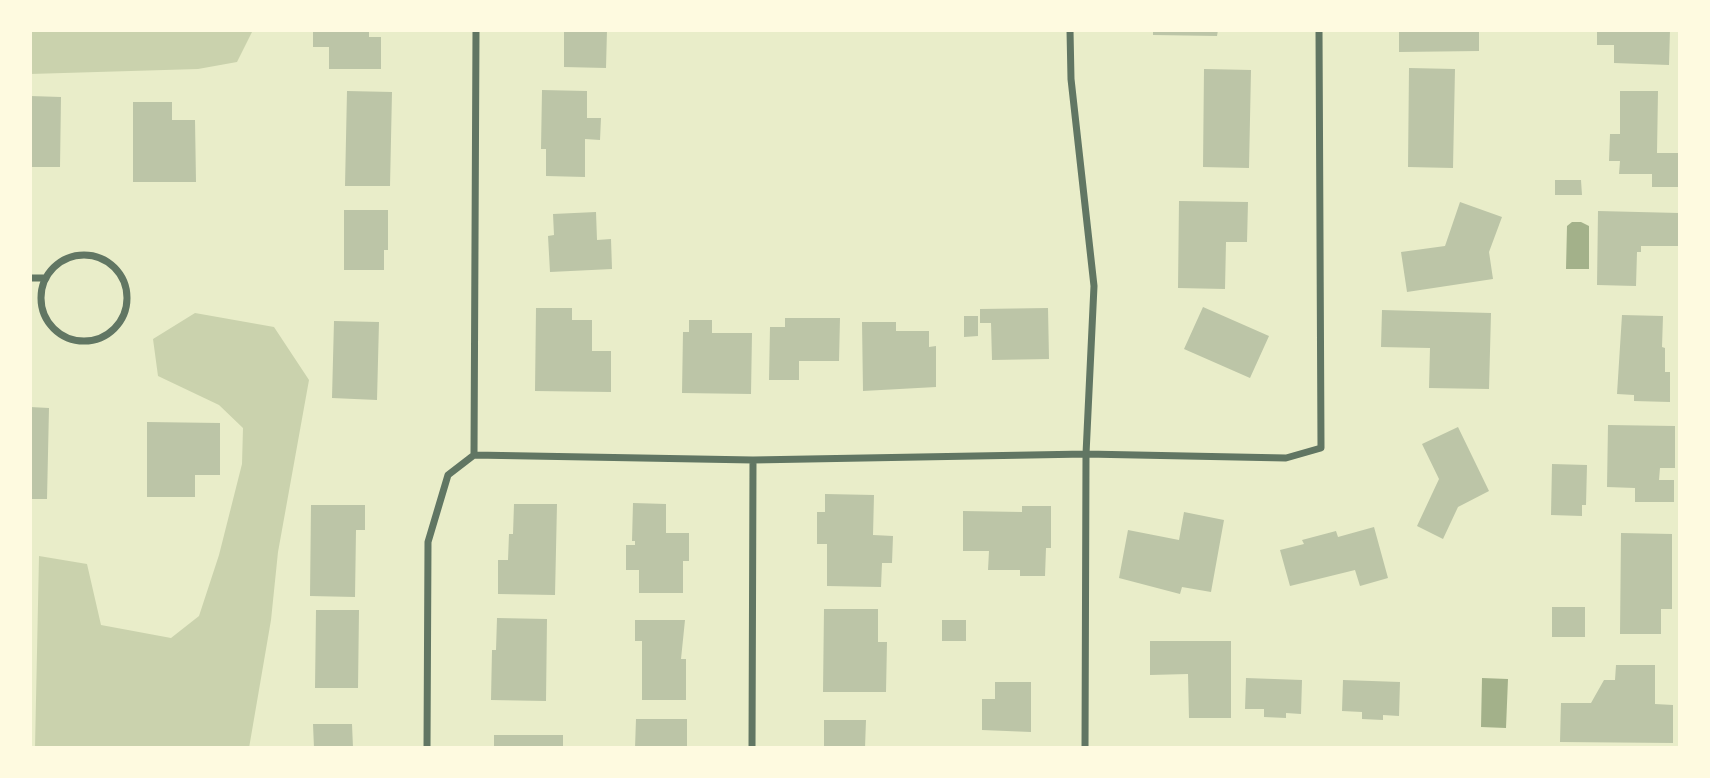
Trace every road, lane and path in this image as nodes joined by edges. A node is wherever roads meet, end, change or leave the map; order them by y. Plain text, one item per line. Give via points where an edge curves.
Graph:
1 (476, 30) edge
2 (1070, 30) edge
3 (1319, 30) edge
4 (30, 278) edge
5 (46, 278) junction
6 (1086, 454) junction
7 (474, 455) junction
8 (753, 460) junction
9 (427, 748) edge
10 (752, 748) edge
11 (1085, 748) edge

1 - 7 street
2 - 6 street via 1071,79 1094,286
3 - 6 street via 1321,447 1286,458
4 - 5 street
5 - 5 street via 42,306 47,319 65,336 97,339 120,323 128,296 117,270 107,261 80,255 66,259
6 - 8 street
6 - 11 street
7 - 8 street
7 - 9 street via 449,475 428,542
8 - 10 street

